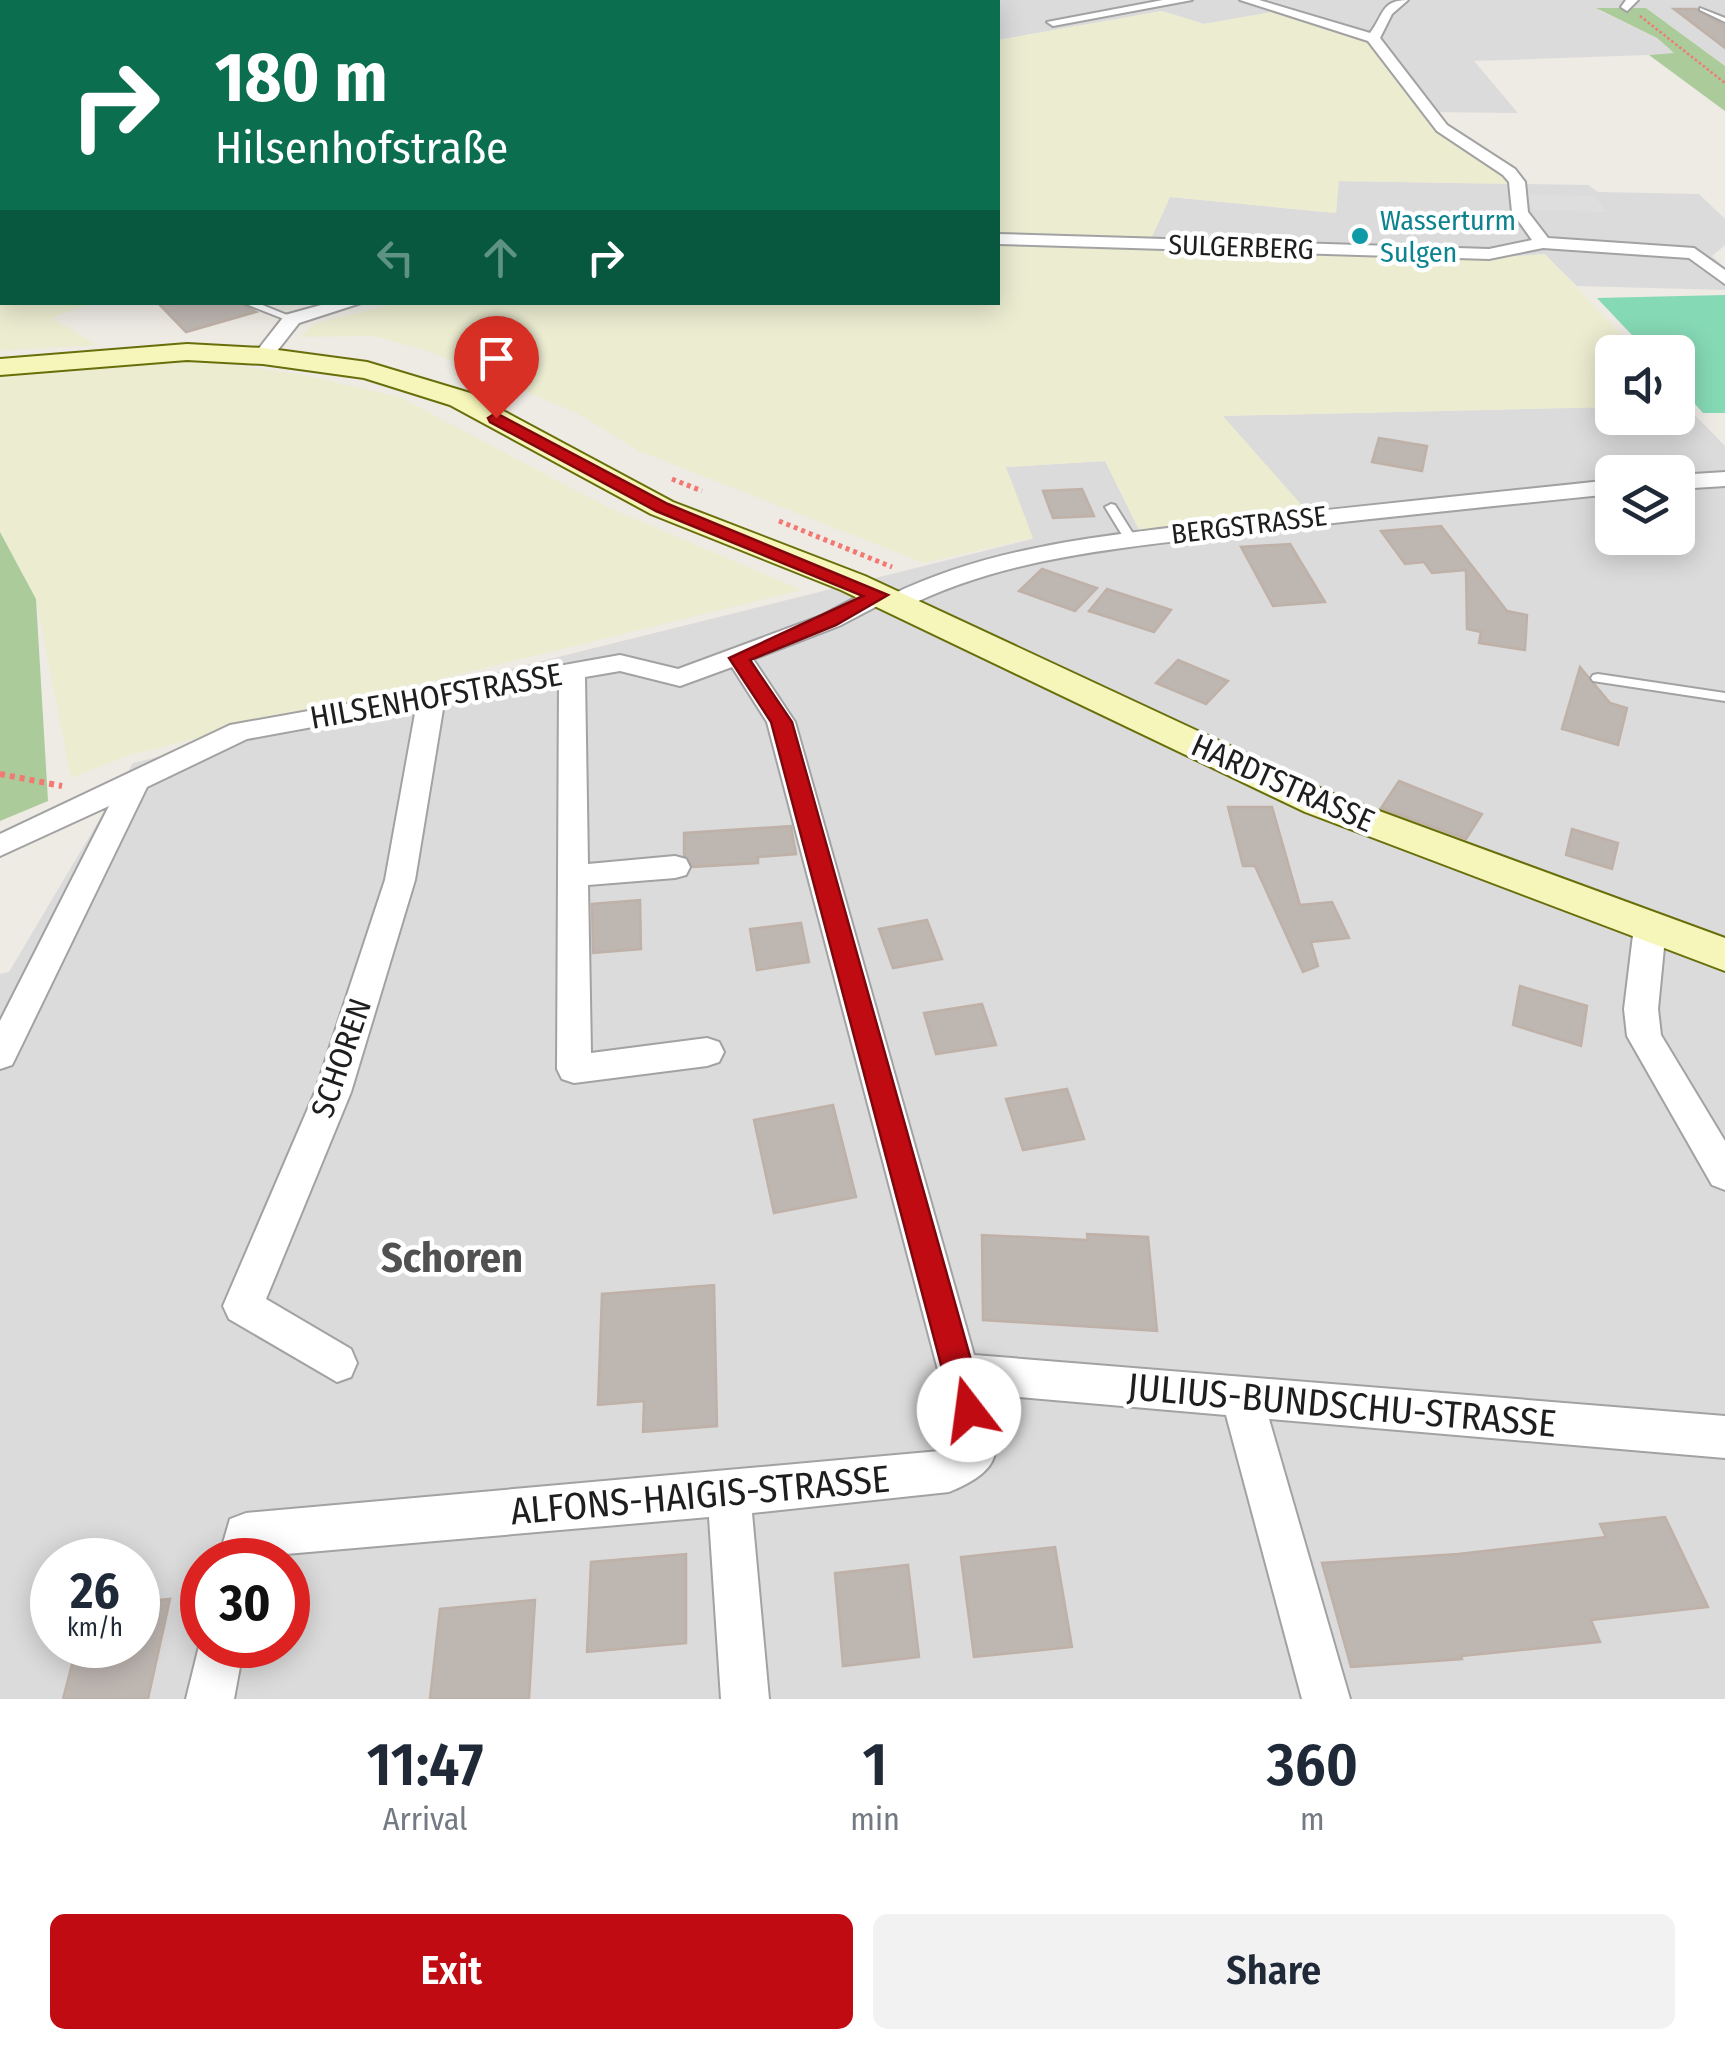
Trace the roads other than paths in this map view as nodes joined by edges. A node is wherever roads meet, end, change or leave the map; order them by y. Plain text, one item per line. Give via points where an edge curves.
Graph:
1 (1186, 0) edge
2 (1246, 0) edge
3 (1402, 0) edge
4 (1702, 9) dead end
5 (1725, 20) edge
6 (1053, 22) dead end
7 (1373, 38) junction
8 (1000, 239) edge
9 (1543, 244) junction
10 (1725, 279) edge
11 (252, 305) edge
12 (344, 305) edge
13 (292, 319) junction
14 (263, 356) junction
15 (0, 366) edge
16 (1725, 479) edge
17 (1695, 481) edge
18 (1595, 489) edge
19 (1111, 507) dead end
20 (1130, 540) junction
21 (876, 594) junction
22 (739, 658) junction
23 (572, 672) junction
24 (1598, 678) dead end
25 (432, 694) junction
26 (1725, 698) edge
27 (121, 789) junction
28 (0, 846) edge
29 (675, 867) dead end
30 (572, 876) junction
31 (1650, 927) junction
32 (1725, 955) edge
33 (707, 1052) dead end
34 (0, 1055) edge
35 (1725, 1174) edge
36 (338, 1363) dead end
37 (960, 1373) junction
38 (1242, 1397) junction
39 (1725, 1437) edge
40 (729, 1494) junction
41 (310, 1541) edge
42 (216, 1668) edge
43 (210, 1699) edge
44 (745, 1699) edge
45 (1326, 1699) edge

1 - 6 street
2 - 7 street
3 - 7 street via 1386,12
4 - 5 lane
7 - 9 street via 1442,128 1509,172 1517,182 1520,212
8 - 9 street, SULGERBERG via 1489,254
9 - 10 street, SULGERBERG via 1694,252
11 - 13 lane
12 - 13 street
13 - 14 street
14 - 15 main road, HARDTSTRASSE via 188,352
14 - 21 main road, HARDTSTRASSE via 367,370 460,399 662,508
16 - 17 street
18 - 20 street, BERGSTRASSE
19 - 20 lane
20 - 21 street, BERGSTRASSE
21 - 22 street, HILSENHOFSTRASSE
21 - 31 main road, HARDTSTRASSE via 1319,803
22 - 23 street, HILSENHOFSTRASSE via 680,678 620,663
22 - 37 street, ALFONS-HAIGIS-STRASSE via 782,722
23 - 25 street, HILSENHOFSTRASSE
23 - 30 street
24 - 26 lane
25 - 27 street, HILSENHOFSTRASSE via 240,732
25 - 36 street, SCHOREN via 400,880 333,1092 244,1306
27 - 28 street, HILSENHOFSTRASSE
27 - 34 street
29 - 30 street
30 - 33 street via 574,1070
31 - 32 main road, HARDTSTRASSE
31 - 35 street via 1644,1036
37 - 38 street, JULIUS-BUNDSCHU-STRASSE
37 - 40 street, ALFONS-HAIGIS-STRASSE via 979,1446 948,1471
38 - 39 street, JULIUS-BUNDSCHU-STRASSE
38 - 45 street
40 - 41 street, ALFONS-HAIGIS-STRASSE
40 - 44 street
42 - 43 street

